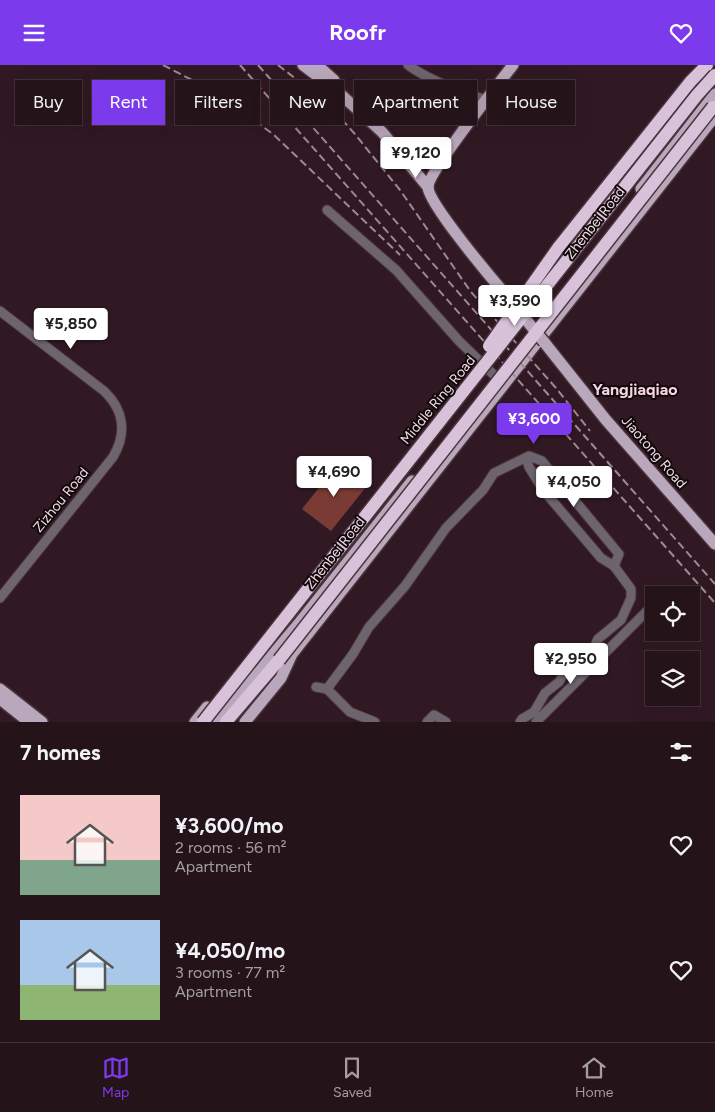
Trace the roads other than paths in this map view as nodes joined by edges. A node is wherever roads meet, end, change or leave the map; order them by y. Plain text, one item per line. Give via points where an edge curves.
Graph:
1 (303, 65) edge
2 (316, 65) edge
3 (408, 65) edge
4 (514, 65) edge
5 (707, 65) edge
6 (715, 75) edge
7 (715, 94) edge
8 (486, 100) junction
9 (714, 108) edge
10 (428, 187) junction
11 (327, 210) dead end
12 (0, 311) edge
13 (495, 375) junction
14 (526, 457) junction
15 (402, 468) junction
16 (715, 544) edge
17 (614, 566) junction
18 (0, 598) edge
19 (645, 614) edge
20 (292, 654) junction
21 (279, 660) junction
22 (259, 671) junction
23 (316, 687) dead end
24 (0, 689) edge
25 (327, 689) junction
26 (0, 699) edge
27 (29, 722) edge
28 (42, 722) edge
29 (195, 722) edge
30 (203, 722) edge
31 (216, 722) edge
32 (226, 722) edge
33 (235, 722) edge
34 (244, 722) edge
35 (375, 722) edge
36 (427, 722) edge
37 (446, 722) edge
38 (520, 722) edge
39 (536, 722) edge

1 - 10 main road via 382,132
2 - 10 main road via 388,128 418,164
3 - 8 street via 464,93
4 - 8 main road
5 - 15 highway, bridge via 558,248
6 - 15 highway, Middle Ring Road, bridge
7 - 13 main road, Zhenbei Road
8 - 10 main road via 430,178
9 - 20 main road, Zhenbei Road
9 - 21 highway, bridge
10 - 16 main road, Jiaotong Road, bridge via 437,207 458,235 606,420
11 - 13 street via 396,271 459,341
12 - 18 street, Zizhou Road via 113,399 122,426 113,457
13 - 22 main road, Zhenbei Road
14 - 17 street via 544,491 601,558
14 - 17 street via 542,461 619,554
14 - 25 street via 494,473 483,490 446,528 405,586 369,627
15 - 30 highway, Middle Ring Road, bridge
17 - 38 street via 631,589 632,598 621,620 598,639 592,652 568,667 559,682 545,693 534,712
19 - 39 street
20 - 33 main road, Zhenbei Road
20 - 34 main road, Zhenbei Road via 281,678
21 - 32 highway
21 - 33 highway
22 - 29 main road via 218,695
22 - 31 main road, Zhenbei Road
23 - 25 street
24 - 28 main road
25 - 35 street via 350,712
26 - 27 main road
36 - 37 street via 434,715

